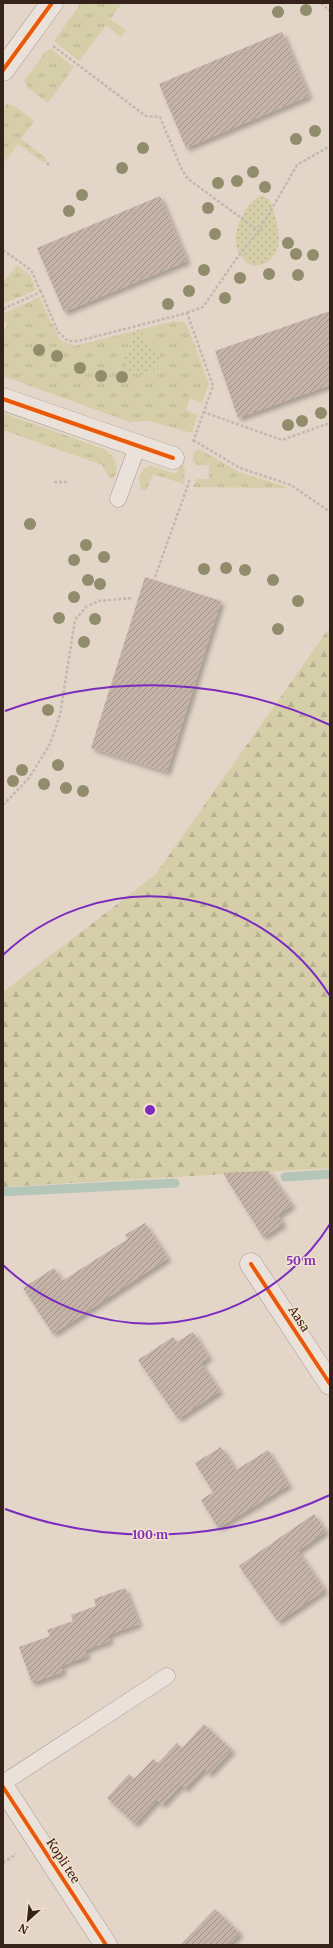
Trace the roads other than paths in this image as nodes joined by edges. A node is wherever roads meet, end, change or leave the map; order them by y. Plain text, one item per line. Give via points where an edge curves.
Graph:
1 (52, 3) edge
2 (3, 70) edge
3 (3, 399) edge
4 (138, 445) junction
5 (173, 458) dead end
6 (118, 499) dead end
7 (251, 1264) dead end
8 (330, 1384) edge
9 (167, 1676) dead end
10 (3, 1783) edge
11 (3, 1787) edge
12 (106, 1945) edge

1 - 2 street
3 - 4 street
4 - 5 street
4 - 6 lane
7 - 8 street, Aasa
9 - 10 lane
11 - 12 street, Kopli tee

